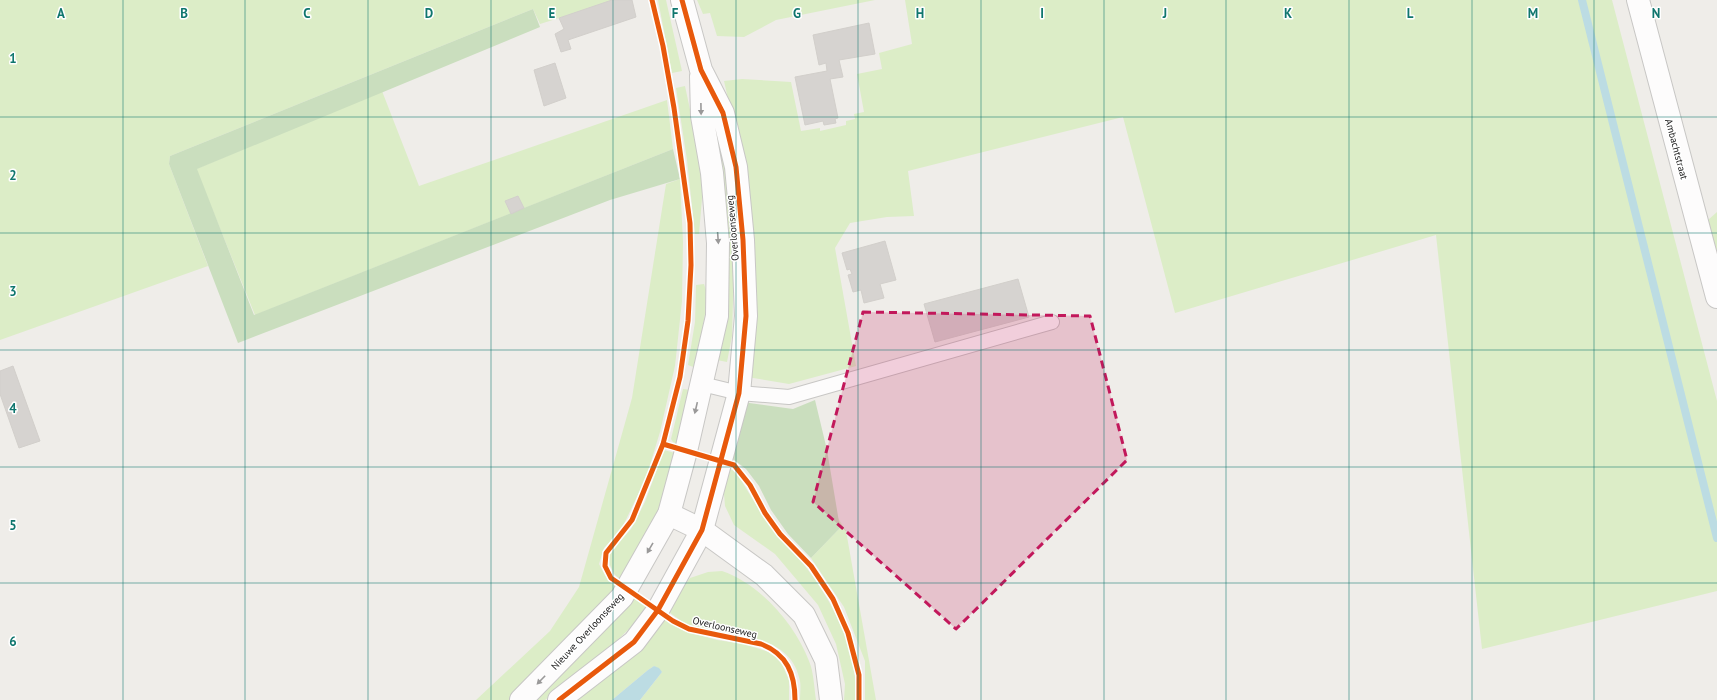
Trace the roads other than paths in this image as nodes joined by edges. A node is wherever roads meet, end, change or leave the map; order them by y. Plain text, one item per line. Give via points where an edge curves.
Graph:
1 (682, 0) edge
2 (1638, 0) edge
3 (701, 70) junction
4 (1717, 297) edge
5 (1052, 322) dead end
6 (702, 384) junction
7 (738, 393) junction
8 (669, 514) junction
9 (702, 530) junction
10 (521, 700) edge
11 (559, 700) edge
12 (831, 700) edge

1 - 3 street, Overloonseweg
2 - 4 street, Ambachtstraat
3 -> 6 street, Overloonseweg via 702,116 712,173 718,243 717,316
3 - 7 street, Overloonseweg via 723,113 736,167 743,240 746,316
5 - 7 lane via 789,397
6 - 7 lane
6 -> 8 street, Overloonseweg
7 - 9 street, Overloonseweg
8 - 9 street
8 -> 10 street, Nieuwe Overloonseweg via 622,596
9 - 11 street via 658,610 634,642
9 - 12 street via 764,575 804,615 826,660

